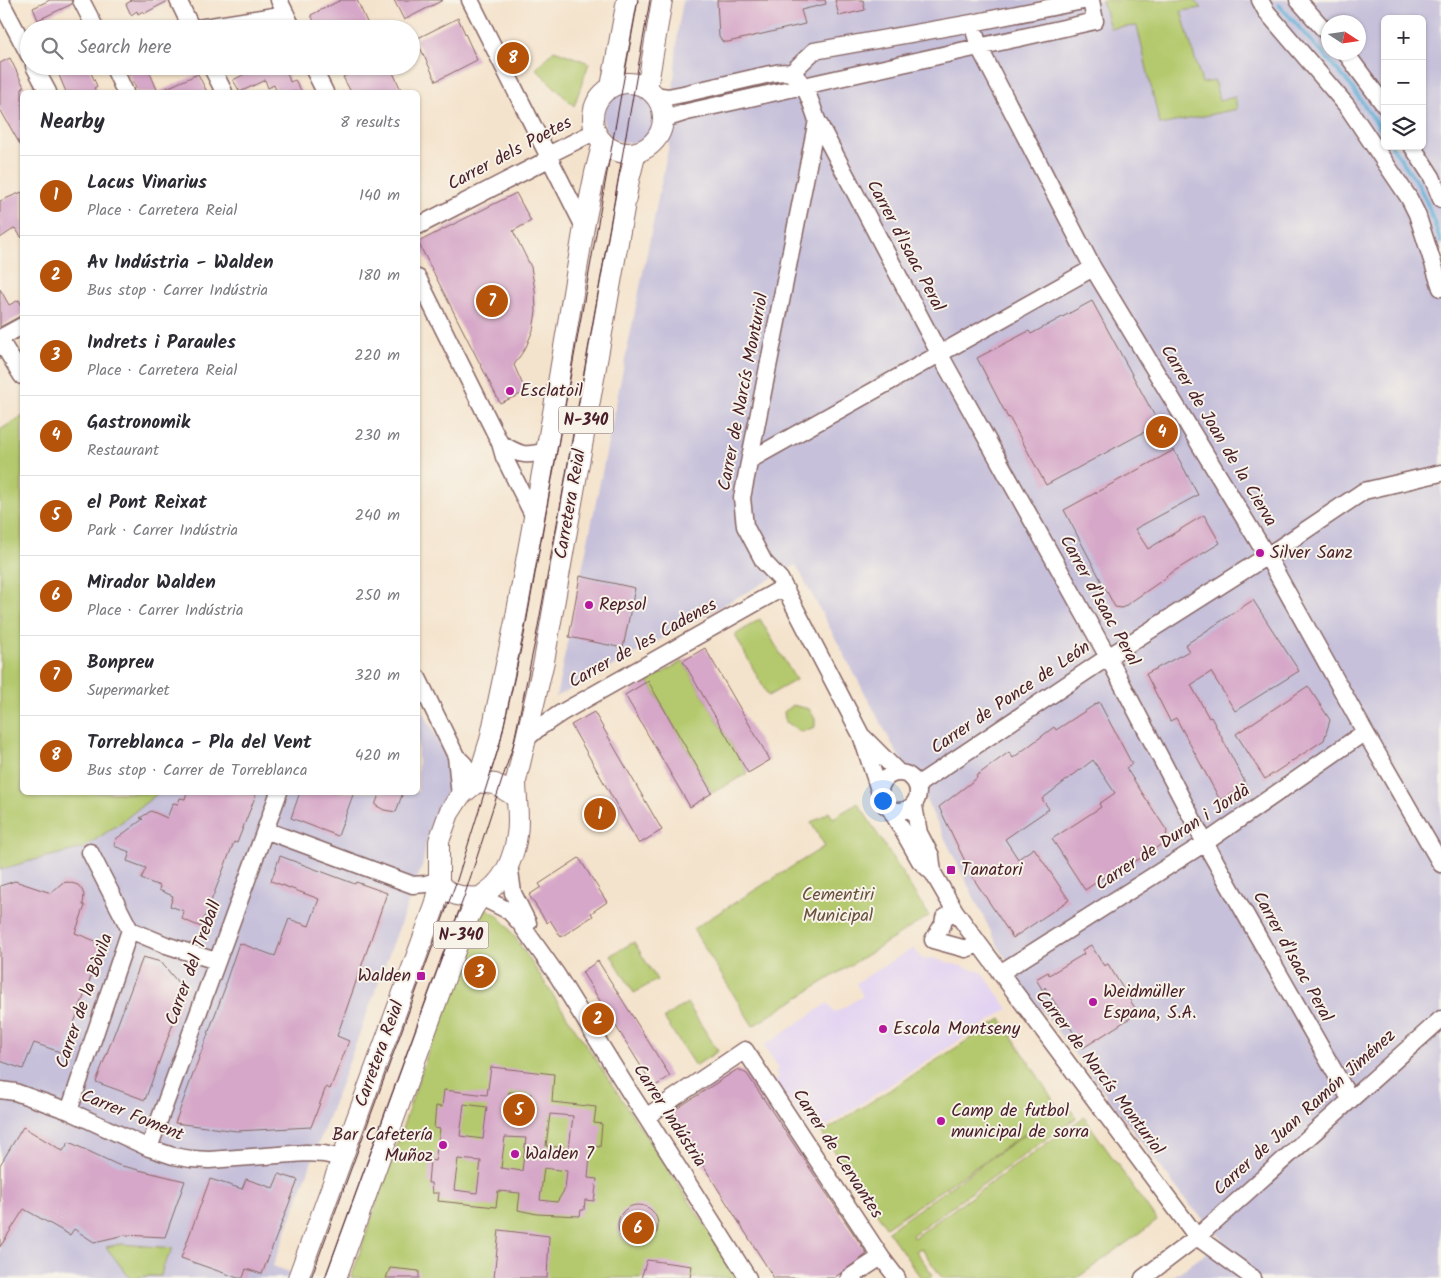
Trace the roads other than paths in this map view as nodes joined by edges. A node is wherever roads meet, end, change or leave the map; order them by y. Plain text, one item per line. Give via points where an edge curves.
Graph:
1 (0, 0) edge
2 (81, 0) edge
3 (178, 0) edge
4 (470, 0) edge
5 (627, 0) edge
6 (662, 0) edge
7 (1090, 0) edge
8 (1260, 0) edge
9 (1298, 0) edge
10 (282, 7) edge
11 (91, 20) edge
12 (188, 20) edge
13 (229, 20) edge
14 (288, 20) edge
15 (972, 23) junction
16 (1321, 26) edge
17 (20, 36) edge
18 (979, 46) junction
19 (1351, 60) edge
20 (791, 73) junction
21 (39, 75) edge
22 (117, 75) edge
23 (216, 75) edge
24 (316, 75) edge
25 (611, 87) junction
26 (804, 87) junction
27 (47, 90) edge
28 (124, 90) edge
29 (223, 90) edge
30 (324, 90) edge
31 (651, 92) junction
32 (1384, 105) edge
33 (662, 120) junction
34 (817, 120) junction
35 (599, 137) junction
36 (1415, 150) edge
37 (636, 152) junction
38 (548, 155) junction
39 (1441, 199) edge
40 (420, 225) edge
41 (584, 227) junction
42 (1093, 268) junction
43 (420, 282) edge
44 (1441, 288) edge
45 (20, 327) edge
46 (0, 339) edge
47 (939, 354) junction
48 (20, 373) edge
49 (500, 443) junction
50 (546, 450) junction
51 (750, 460) junction
52 (1441, 473) edge
53 (534, 517) junction
54 (1267, 556) junction
55 (784, 587) junction
56 (1108, 657) junction
57 (420, 682) edge
58 (1365, 732) junction
59 (861, 735) junction
60 (525, 740) junction
61 (487, 754) junction
62 (460, 760) junction
63 (898, 772) junction
64 (477, 782) junction
65 (917, 785) junction
66 (278, 795) edge
67 (460, 796) junction
68 (516, 796) junction
69 (881, 796) junction
70 (914, 806) junction
71 (891, 810) junction
72 (265, 830) junction
73 (1205, 843) junction
74 (90, 852) dead end
75 (510, 863) junction
76 (1441, 864) edge
77 (933, 873) junction
78 (439, 883) junction
79 (481, 897) junction
80 (955, 911) junction
81 (130, 930) junction
82 (979, 944) junction
83 (216, 961) junction
84 (1000, 974) junction
85 (557, 976) junction
86 (1441, 1019) edge
87 (0, 1090) edge
88 (1350, 1100) junction
89 (69, 1111) junction
90 (646, 1117) junction
91 (148, 1148) junction
92 (342, 1158) junction
93 (1197, 1237) junction
94 (881, 1257) junction
95 (298, 1278) edge
96 (336, 1278) edge
97 (748, 1278) edge
98 (849, 1278) edge
99 (897, 1278) edge
100 (1143, 1278) edge
101 (1253, 1278) edge

1 - 17 street
2 - 11 street
3 - 12 street
4 - 38 street
5 - 25 main road, Carretera Reial / N-340
6 - 31 main road
7 - 15 street
7 - 18 street via 1095,20
8 - 44 street via 1266,12 1347,106 1409,198
9 - 16 street
10 - 13 street
10 - 14 street
15 - 18 street, Carrer de Joan de la Cierva
15 - 20 street via 814,51
18 - 26 street
18 - 42 street, Carrer de Joan de la Cierva
19 - 32 street
20 - 26 street
20 - 31 street via 770,74 668,97
21 - 27 street
22 - 28 street
23 - 29 street
24 - 30 street
25 - 31 main road via 627,83
25 - 35 main road, Carretera Reial / N-340 via 595,106 593,119
26 - 33 street
26 - 34 street
31 - 33 main road via 661,107
33 - 37 main road via 653,142
34 - 47 street, Carrer d'Isaac Peral
34 - 51 street, Carrer de Narcís Monturiol
35 - 37 main road via 615,151
35 - 38 street, Carrer dels Poetes
35 - 41 main road, Carretera Reial / N-340
36 - 39 street via 1432,177
37 - 60 main road, Carretera Reial / N-340 via 544,661
38 - 40 street, Carrer dels Poetes via 543,162
38 - 41 street
41 - 50 main road, Carretera Reial / N-340
42 - 47 street
42 - 54 street, Carrer de Joan de la Cierva
43 - 49 street
45 - 46 street
46 - 48 street
47 - 51 street
47 - 56 street, Carrer d'Isaac Peral
49 - 50 street via 517,453 531,455
49 - 53 street
50 - 53 main road, Carretera Reial / N-340
51 - 55 street, Carrer de Narcís Monturiol via 742,498 745,526 764,562
52 - 54 street, Carrer de Ponce de León via 1364,491
53 - 61 main road, Carretera Reial / N-340
54 - 56 street, Carrer de Ponce de León
54 - 58 street, Carrer de Joan de la Cierva
55 - 59 street, Carrer de Narcís Monturiol
55 - 60 street, Carrer de les Cadenes via 561,713
56 - 65 street, Carrer de Ponce de León
56 - 73 street, Carrer d'Isaac Peral
57 - 62 street
58 - 73 street, Carrer de Duran i Jordà
58 - 76 street, Carrer de Joan de la Cierva
59 - 63 street
59 - 69 street, Carrer de Narcís Monturiol
60 - 68 main road, Carretera Reial / N-340
61 - 62 street via 476,762
61 - 64 main road, Carretera Reial / N-340
62 - 64 street
62 - 67 street
63 - 65 street via 910,777
63 - 69 street via 886,777 880,789
64 - 67 main road, Carretera Reial / N-340
64 - 68 main road via 495,784
65 - 70 street via 919,795
66 - 72 street, Carrer del Treball
67 - 78 main road, Carretera Reial / N-340 via 449,813 439,841
68 - 75 main road, Carretera Reial / N-340 via 518,835
69 - 71 street
70 - 71 street via 903,811
70 - 77 street, Carrer de Narcís Monturiol via 919,833 931,856
71 - 77 street, Carrer de Narcís Monturiol via 920,861
72 - 78 street via 413,885
72 - 83 street, Carrer del Treball
73 - 84 street, Carrer de Duran i Jordà
73 - 88 street, Carrer d'Isaac Peral
74 - 81 street, Carrer de la Bòvila
75 - 79 main road, Carretera Reial / N-340 via 497,883
75 - 85 street via 513,893
77 - 80 street, Carrer de Narcís Monturiol
78 - 79 main road, N-340 via 446,891 458,896
78 - 92 main road, Carretera Reial / N-340 via 435,906
79 - 85 street via 509,911
79 - 96 main road, Carretera Reial / N-340 via 460,937
80 - 82 street, Carrer de Narcís Monturiol
80 - 82 street via 944,918 930,942 966,948
81 - 83 street
81 - 89 street, Carrer de la Bòvila
82 - 84 street, Carrer de Narcís Monturiol
83 - 91 street, Carrer del Treball
84 - 93 street, Carrer de Narcís Monturiol
85 - 90 street, Carrer Indústria
86 - 88 street, Carrer de Juan Ramón Jiménez
87 - 89 street, Carrer Foment via 16,1092
88 - 93 street, Carrer de Juan Ramón Jiménez
89 - 91 street, Carrer Foment
90 - 94 street, Carrer de Cervantes via 745,1050
90 - 97 street, Carrer Indústria
91 - 92 street, Carrer Foment via 173,1156 209,1160 306,1153
92 - 95 main road, Carretera Reial / N-340
93 - 100 street, Carrer de Juan Ramón Jiménez
93 - 101 street, Carrer de Narcís Monturiol
94 - 98 street
94 - 99 street, Carrer de Cervantes

